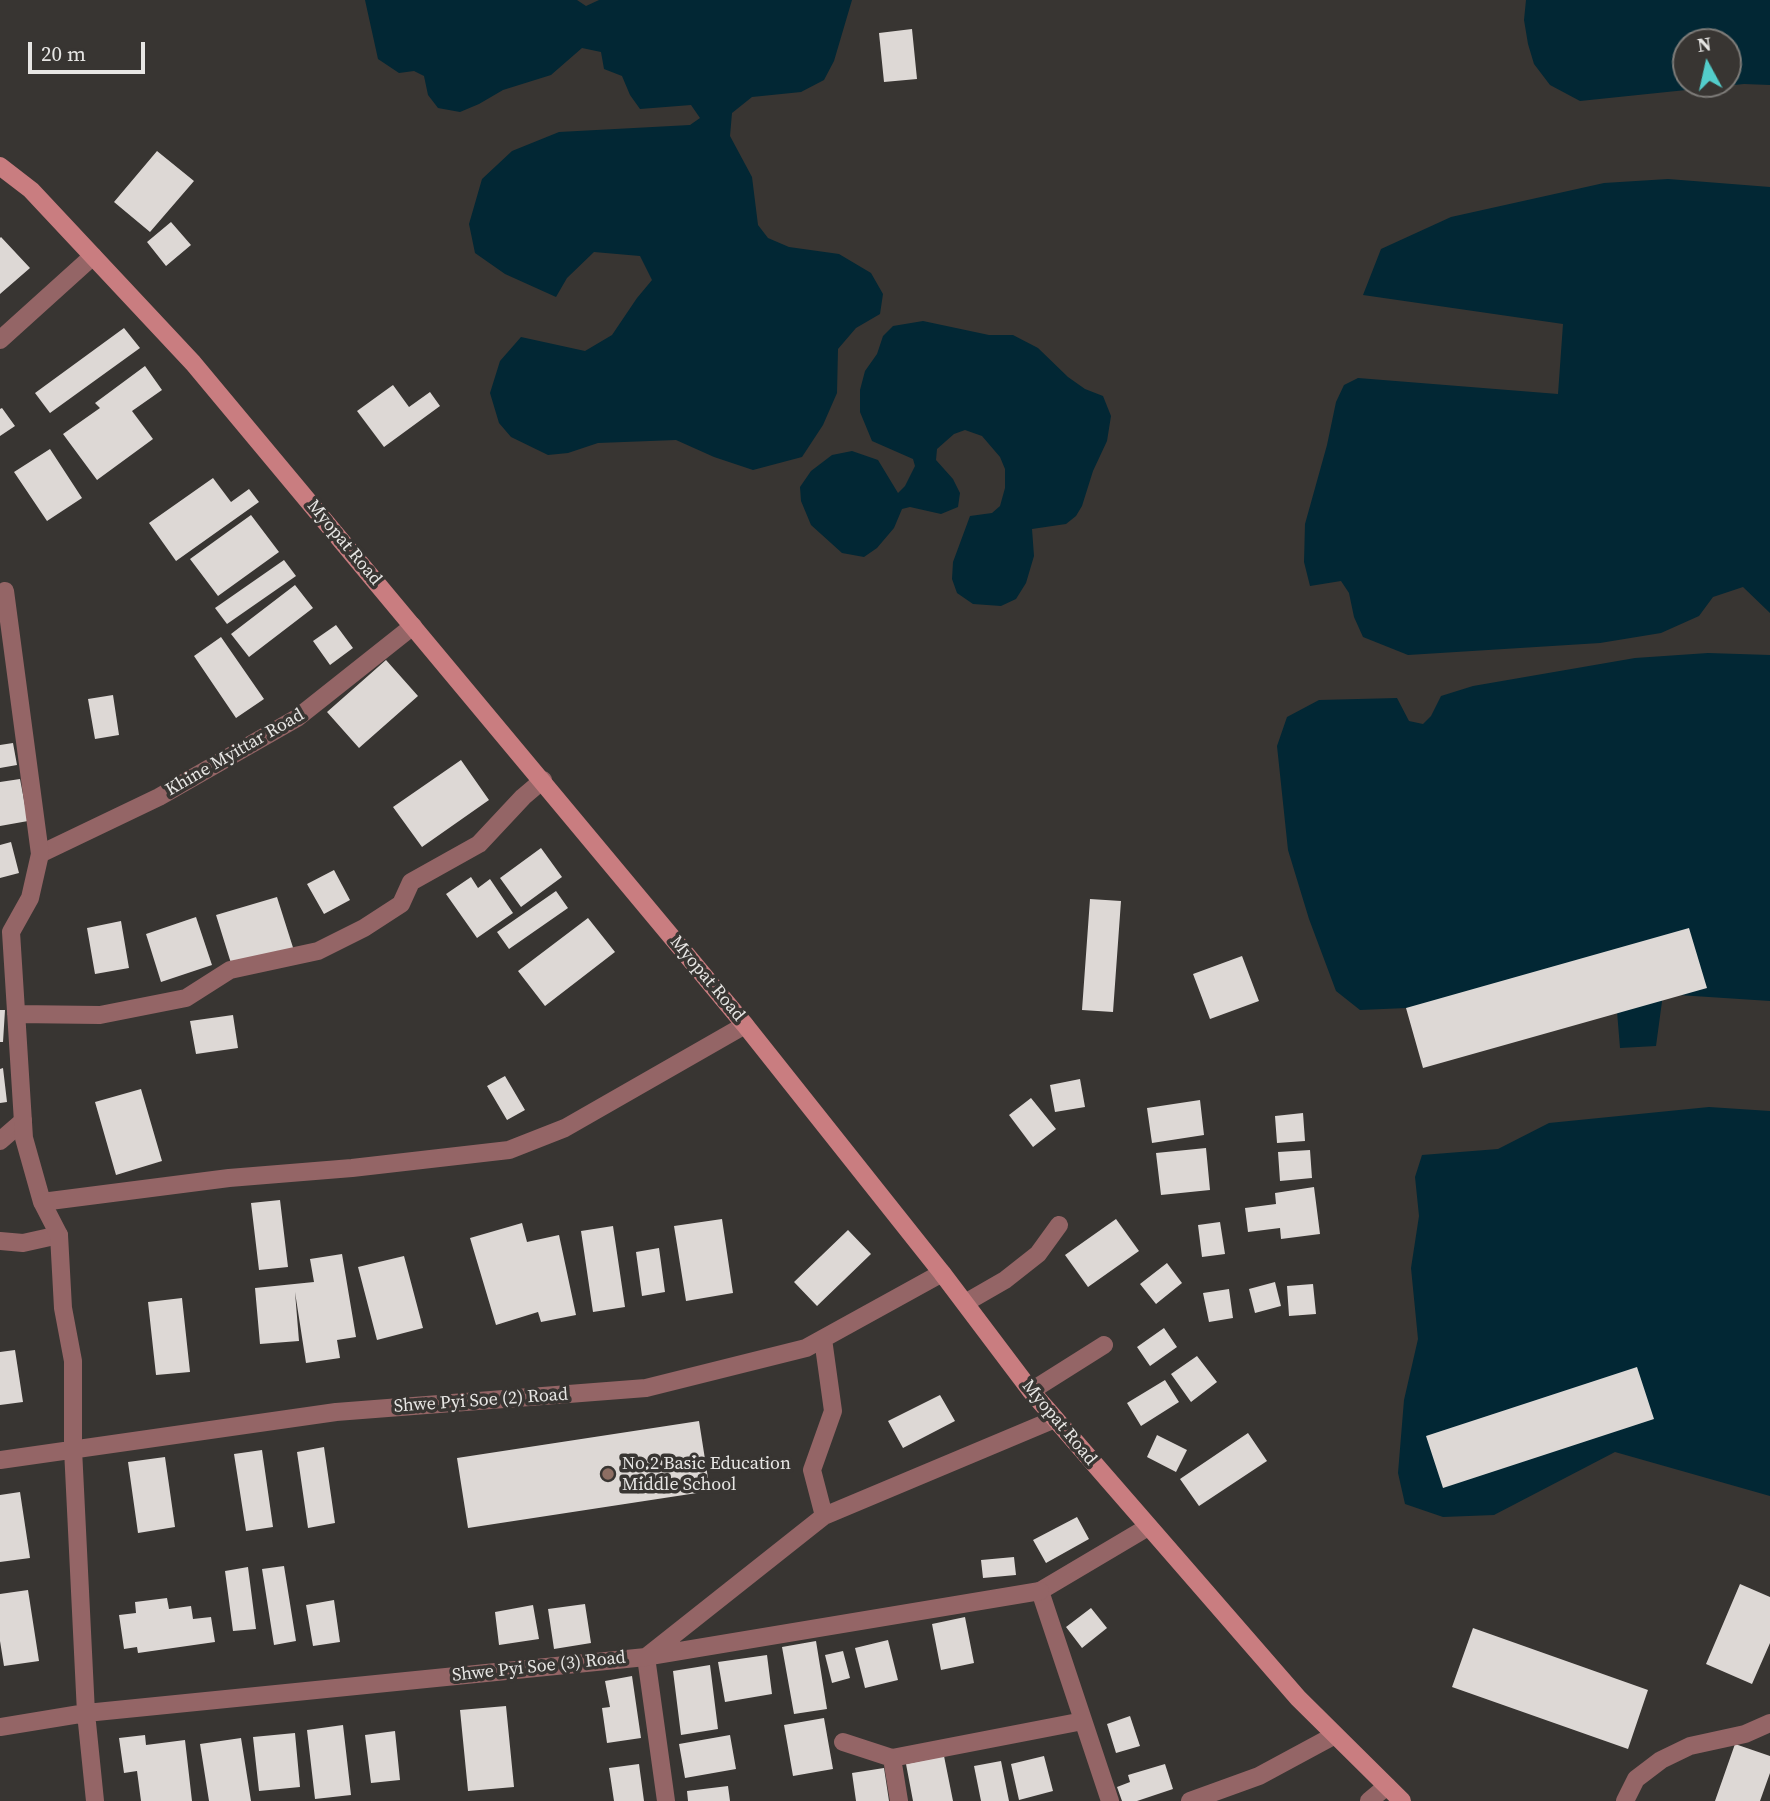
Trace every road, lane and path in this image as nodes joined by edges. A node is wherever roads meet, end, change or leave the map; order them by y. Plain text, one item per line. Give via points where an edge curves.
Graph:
1 (0, 166) edge
2 (93, 256) junction
3 (0, 340) edge
4 (5, 591) dead end
5 (413, 626) junction
6 (543, 780) junction
7 (40, 854) junction
8 (16, 1014) junction
9 (745, 1025) junction
10 (23, 1121) junction
11 (0, 1141) edge
12 (42, 1202) junction
13 (1059, 1225) dead end
14 (60, 1235) junction
15 (0, 1241) edge
16 (942, 1273) junction
17 (965, 1303) junction
18 (823, 1339) junction
19 (1104, 1345) dead end
20 (1031, 1391) junction
21 (1055, 1419) junction
22 (73, 1449) junction
23 (0, 1460) edge
24 (824, 1516) junction
25 (1148, 1527) junction
26 (1040, 1591) junction
27 (646, 1657) junction
28 (86, 1713) junction
29 (1083, 1721) junction
30 (1770, 1723) edge
31 (0, 1727) edge
32 (1335, 1735) junction
33 (843, 1742) dead end
34 (892, 1758) junction
35 (1387, 1786) junction
36 (95, 1801) edge
37 (666, 1801) edge
38 (899, 1801) edge
39 (1110, 1801) edge
40 (1190, 1801) edge
41 (1369, 1801) edge
42 (1402, 1801) edge
43 (1625, 1801) edge

1 - 2 main road, Myopat Road via 31,190
2 - 3 street
2 - 5 main road, Myopat Road via 193,363
4 - 7 street
5 - 6 main road, Myopat Road
5 - 7 street, Khine Myittar Road via 297,718 159,797
6 - 8 street via 479,844 411,882 401,904 318,951 230,970 186,998 100,1015
6 - 9 main road, Myopat Road
7 - 8 street via 30,898 11,932
8 - 10 street
9 - 12 street via 565,1128 509,1150
9 - 16 main road, Myopat Road
10 - 11 street
10 - 12 street
12 - 14 street
13 - 17 street via 1038,1254
14 - 15 street via 23,1243
14 - 22 street via 63,1308 73,1362
16 - 17 main road, Myopat Road
16 - 18 street, Shwe Pyi Soe (2) Road
17 - 20 main road, Myopat Road
18 - 22 street, Shwe Pyi Soe (2) Road via 806,1348 646,1388 336,1412
18 - 24 street via 833,1411 812,1470
19 - 20 street
20 - 21 main road, Myopat Road
21 - 24 street, Shwe Pyi Soe (3) Road
21 - 25 main road, Myopat Road
22 - 23 street, Shwe Pyi Soe (2) Road
22 - 28 street
24 - 27 street, Shwe Pyi Soe (3) Road
25 - 26 street
25 - 32 main road, Myopat Road
26 - 27 street
26 - 29 street
27 - 28 street, Shwe Pyi Soe (3) Road
27 - 37 street
28 - 31 street, Shwe Pyi Soe (3) Road
28 - 36 street
29 - 34 street
29 - 39 street
30 - 43 street via 1745,1734 1690,1746 1661,1760 1636,1779
32 - 35 main road, Myopat Road
32 - 40 street via 1259,1776
33 - 34 street
34 - 38 street
35 - 41 street
35 - 42 main road, Myopat Road

